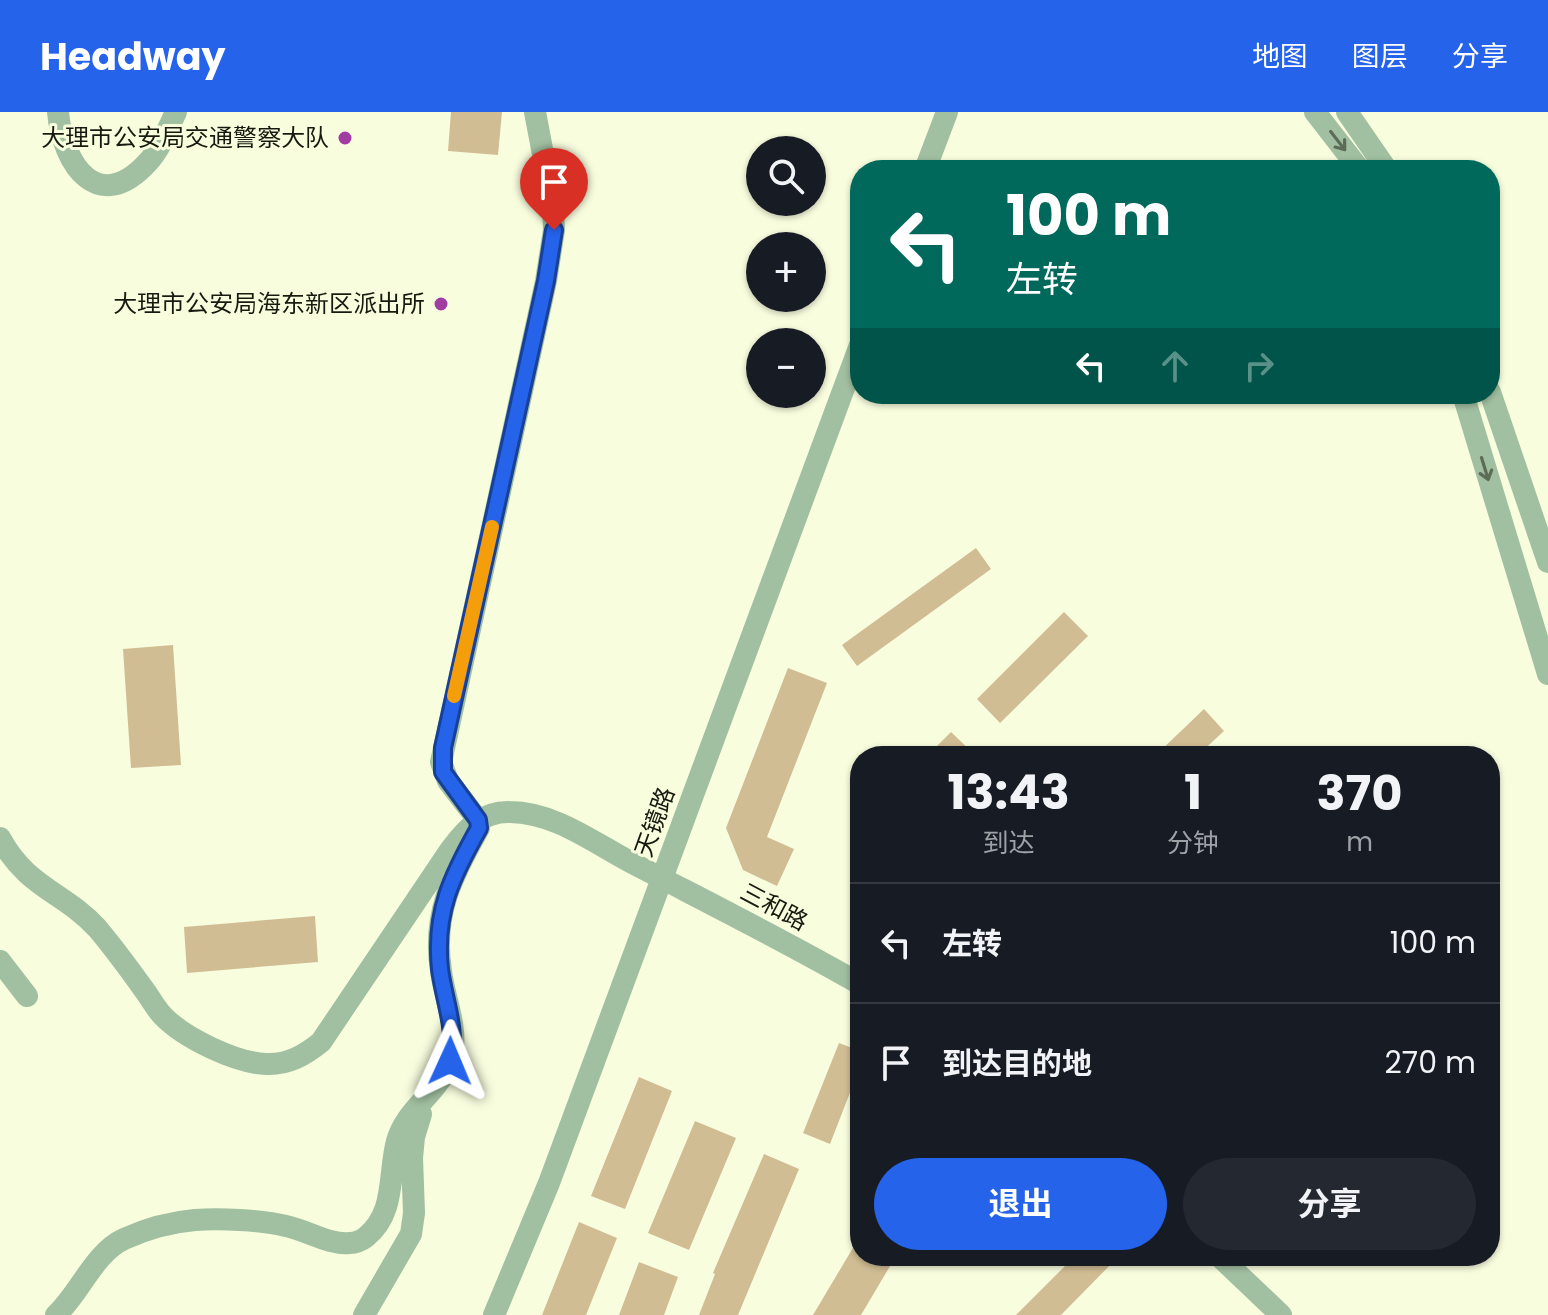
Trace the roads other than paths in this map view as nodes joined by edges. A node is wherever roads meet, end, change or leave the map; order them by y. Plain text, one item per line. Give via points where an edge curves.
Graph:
1 (58, 112) edge
2 (176, 112) edge
3 (535, 112) edge
4 (947, 112) edge
5 (1315, 112) edge
6 (1347, 112) edge
7 (929, 160) edge
8 (1352, 160) edge
9 (1380, 160) edge
10 (850, 372) edge
11 (1466, 404) edge
12 (1494, 404) edge
13 (1548, 562) edge
14 (1548, 674) edge
15 (478, 820) junction
16 (0, 838) edge
17 (662, 878) junction
18 (0, 961) edge
19 (850, 978) edge
20 (27, 996) dead end
21 (426, 1098) junction
22 (1230, 1266) edge
23 (56, 1315) edge
24 (364, 1315) edge
25 (494, 1315) edge
26 (1281, 1315) edge

1 - 2 street via 72,163 102,186 139,172 152,159
3 - 15 street via 554,230 441,762 448,781
4 - 7 street
5 -> 8 street
6 - 9 street
10 - 17 street, 天镜路
11 -> 14 street
12 - 13 street
15 - 16 street via 451,849 321,1042 287,1062 267,1064 213,1048 162,1016 96,927 32,880
15 - 17 street, 三和路 via 511,811 547,819
15 - 21 street via 441,911 440,969 453,1047 446,1070
17 - 19 street, 三和路
17 - 25 street, 天镜路
18 - 20 street
21 - 23 street via 403,1125 384,1216 361,1241 336,1242 284,1225 239,1222 196,1220 153,1228 107,1251
21 - 24 street via 414,1137 411,1234
22 - 26 street

